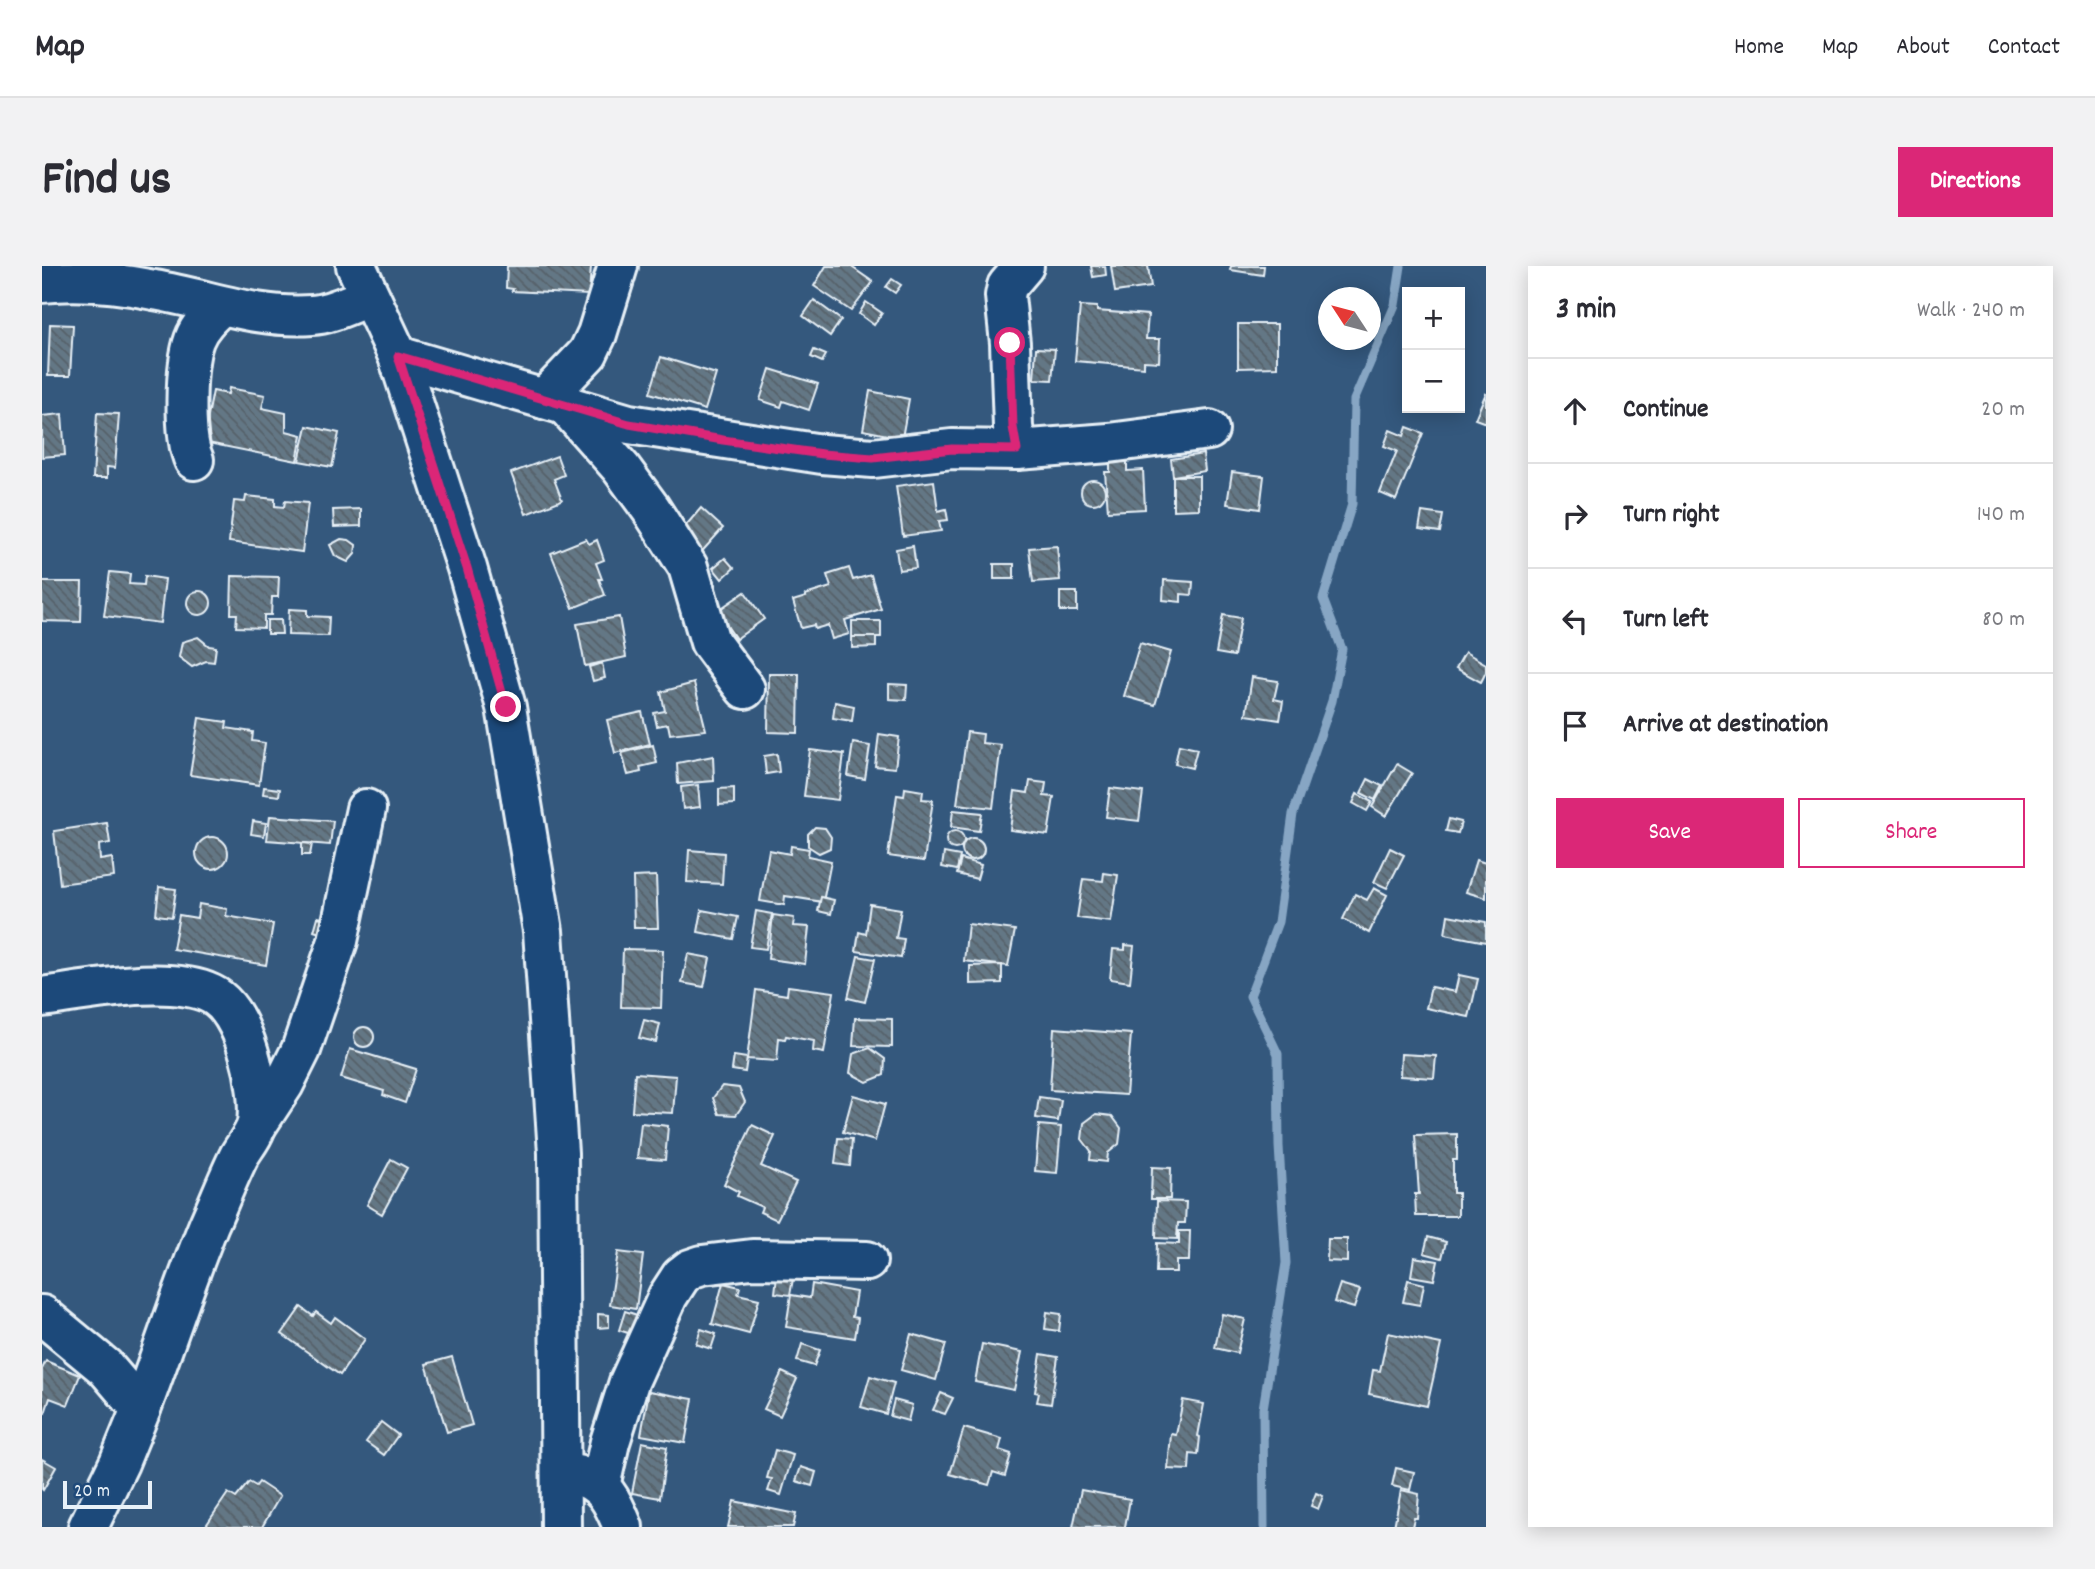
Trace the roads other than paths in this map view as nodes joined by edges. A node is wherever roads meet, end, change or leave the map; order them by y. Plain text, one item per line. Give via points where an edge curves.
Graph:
1 (618, 266) edge
2 (1024, 266) edge
3 (362, 282) edge
4 (42, 283) edge
5 (221, 306) junction
6 (398, 356) junction
7 (555, 402) junction
8 (1209, 430) dead end
9 (1017, 450) junction
10 (194, 460) dead end
11 (745, 689) dead end
12 (366, 809) dead end
13 (42, 997) edge
14 (257, 1125) junction
15 (867, 1261) dead end
16 (42, 1315) edge
17 (141, 1409) junction
18 (561, 1471) junction
19 (600, 1486) junction
20 (88, 1527) edge
21 (561, 1527) edge
22 (622, 1527) edge

1 - 7 street via 597,334
2 - 9 street via 1007,286 1005,296
3 - 5 street via 316,315 256,313
3 - 6 street
4 - 5 street via 154,290
5 - 10 street via 199,330 190,357 188,440
6 - 7 street
6 - 18 street via 467,568 506,707 543,930 558,1153
7 - 9 street via 629,424 822,454 873,458 952,449
7 - 11 street via 621,468 651,509 688,567 710,642
8 - 9 street
12 - 14 street via 338,941 301,1050
13 - 14 street via 136,985 176,986 211,994 227,1005 241,1027 253,1075
14 - 17 street via 208,1228
15 - 19 street via 752,1259 702,1265 681,1276 629,1382
16 - 17 street via 105,1367
17 - 20 street
18 - 19 street
18 - 21 street
19 - 22 street via 610,1496

